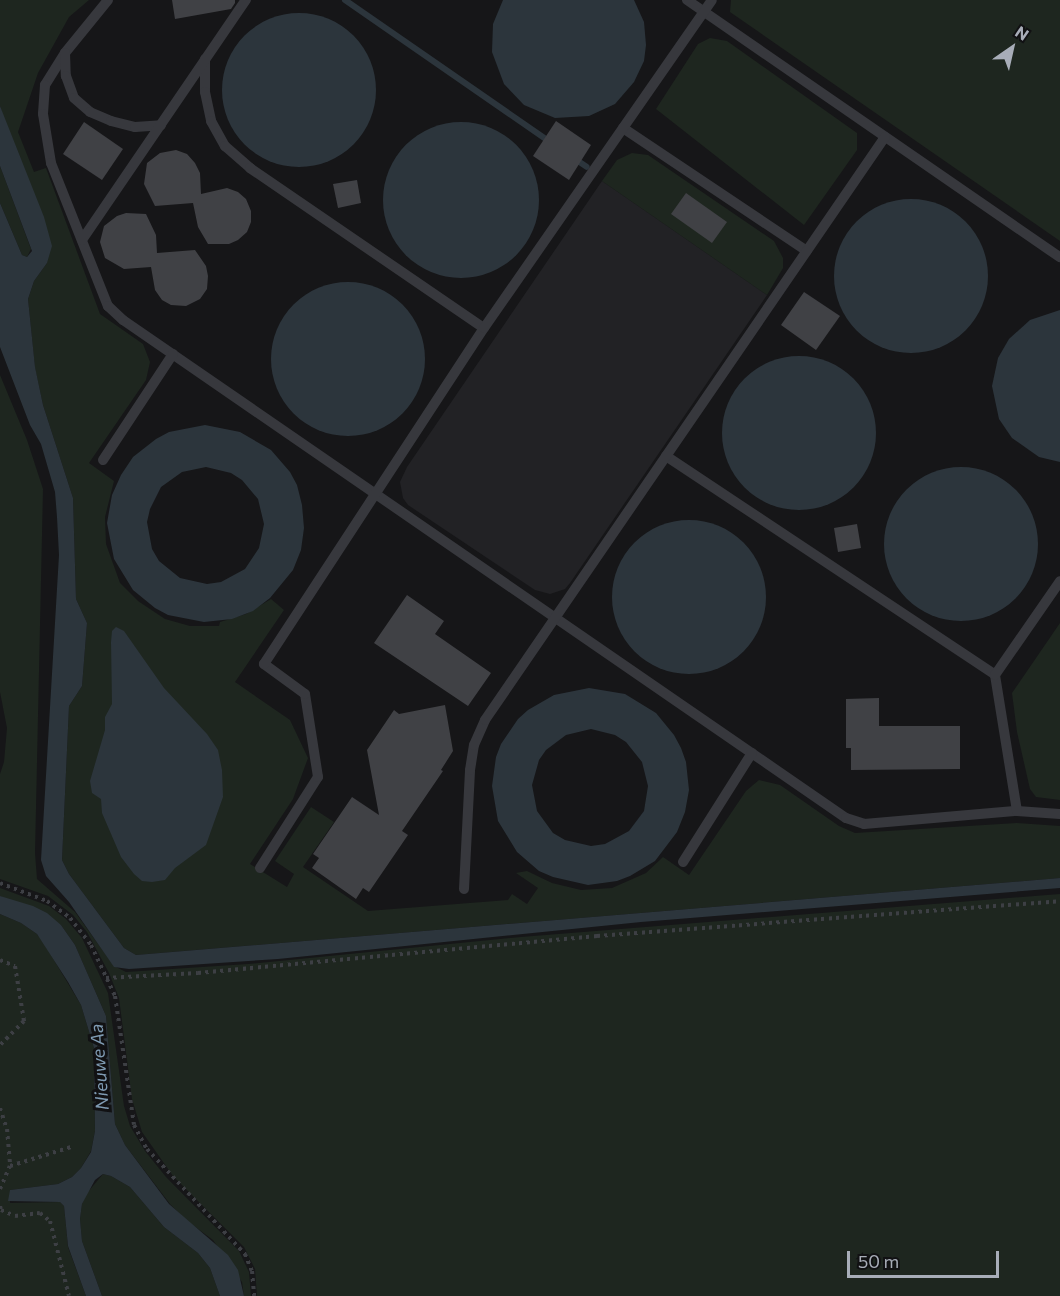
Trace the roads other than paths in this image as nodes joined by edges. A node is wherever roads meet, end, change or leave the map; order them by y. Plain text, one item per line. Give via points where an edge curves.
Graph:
1 (108, 0) edge
2 (246, 0) edge
3 (687, 0) edge
4 (712, 0) edge
5 (704, 12) junction
6 (65, 53) junction
7 (205, 59) junction
8 (161, 125) junction
9 (623, 128) junction
10 (885, 137) junction
11 (82, 240) junction
12 (807, 250) junction
13 (1060, 257) edge
14 (483, 328) junction
15 (173, 354) junction
16 (666, 456) junction
17 (103, 460) dead end
18 (375, 494) junction
19 (1060, 581) edge
20 (556, 618) junction
21 (995, 675) junction
22 (752, 753) junction
23 (1017, 811) junction
24 (1060, 814) edge
25 (683, 862) dead end
26 (260, 868) dead end
27 (464, 889) dead end

1 - 6 lane
2 - 7 lane
3 - 5 lane
4 - 5 lane
5 - 9 lane
5 - 10 lane
6 - 8 lane via 66,76 74,98 90,112 135,127
6 - 11 lane via 45,85 43,114 51,163
7 - 8 lane
7 - 14 lane via 205,92 211,121 225,146 250,168
8 - 11 lane
9 - 12 lane
9 - 14 lane
10 - 12 lane
10 - 13 lane
11 - 15 lane via 108,306
12 - 16 lane
14 - 18 lane
15 - 17 lane
15 - 18 lane
16 - 20 lane
16 - 21 lane
18 - 20 lane
18 - 26 lane via 264,664 305,694 318,777
19 - 21 lane
20 - 22 lane
20 - 27 lane via 485,720 474,745
21 - 23 lane
22 - 23 lane via 846,818 864,824
22 - 25 lane
23 - 24 lane

